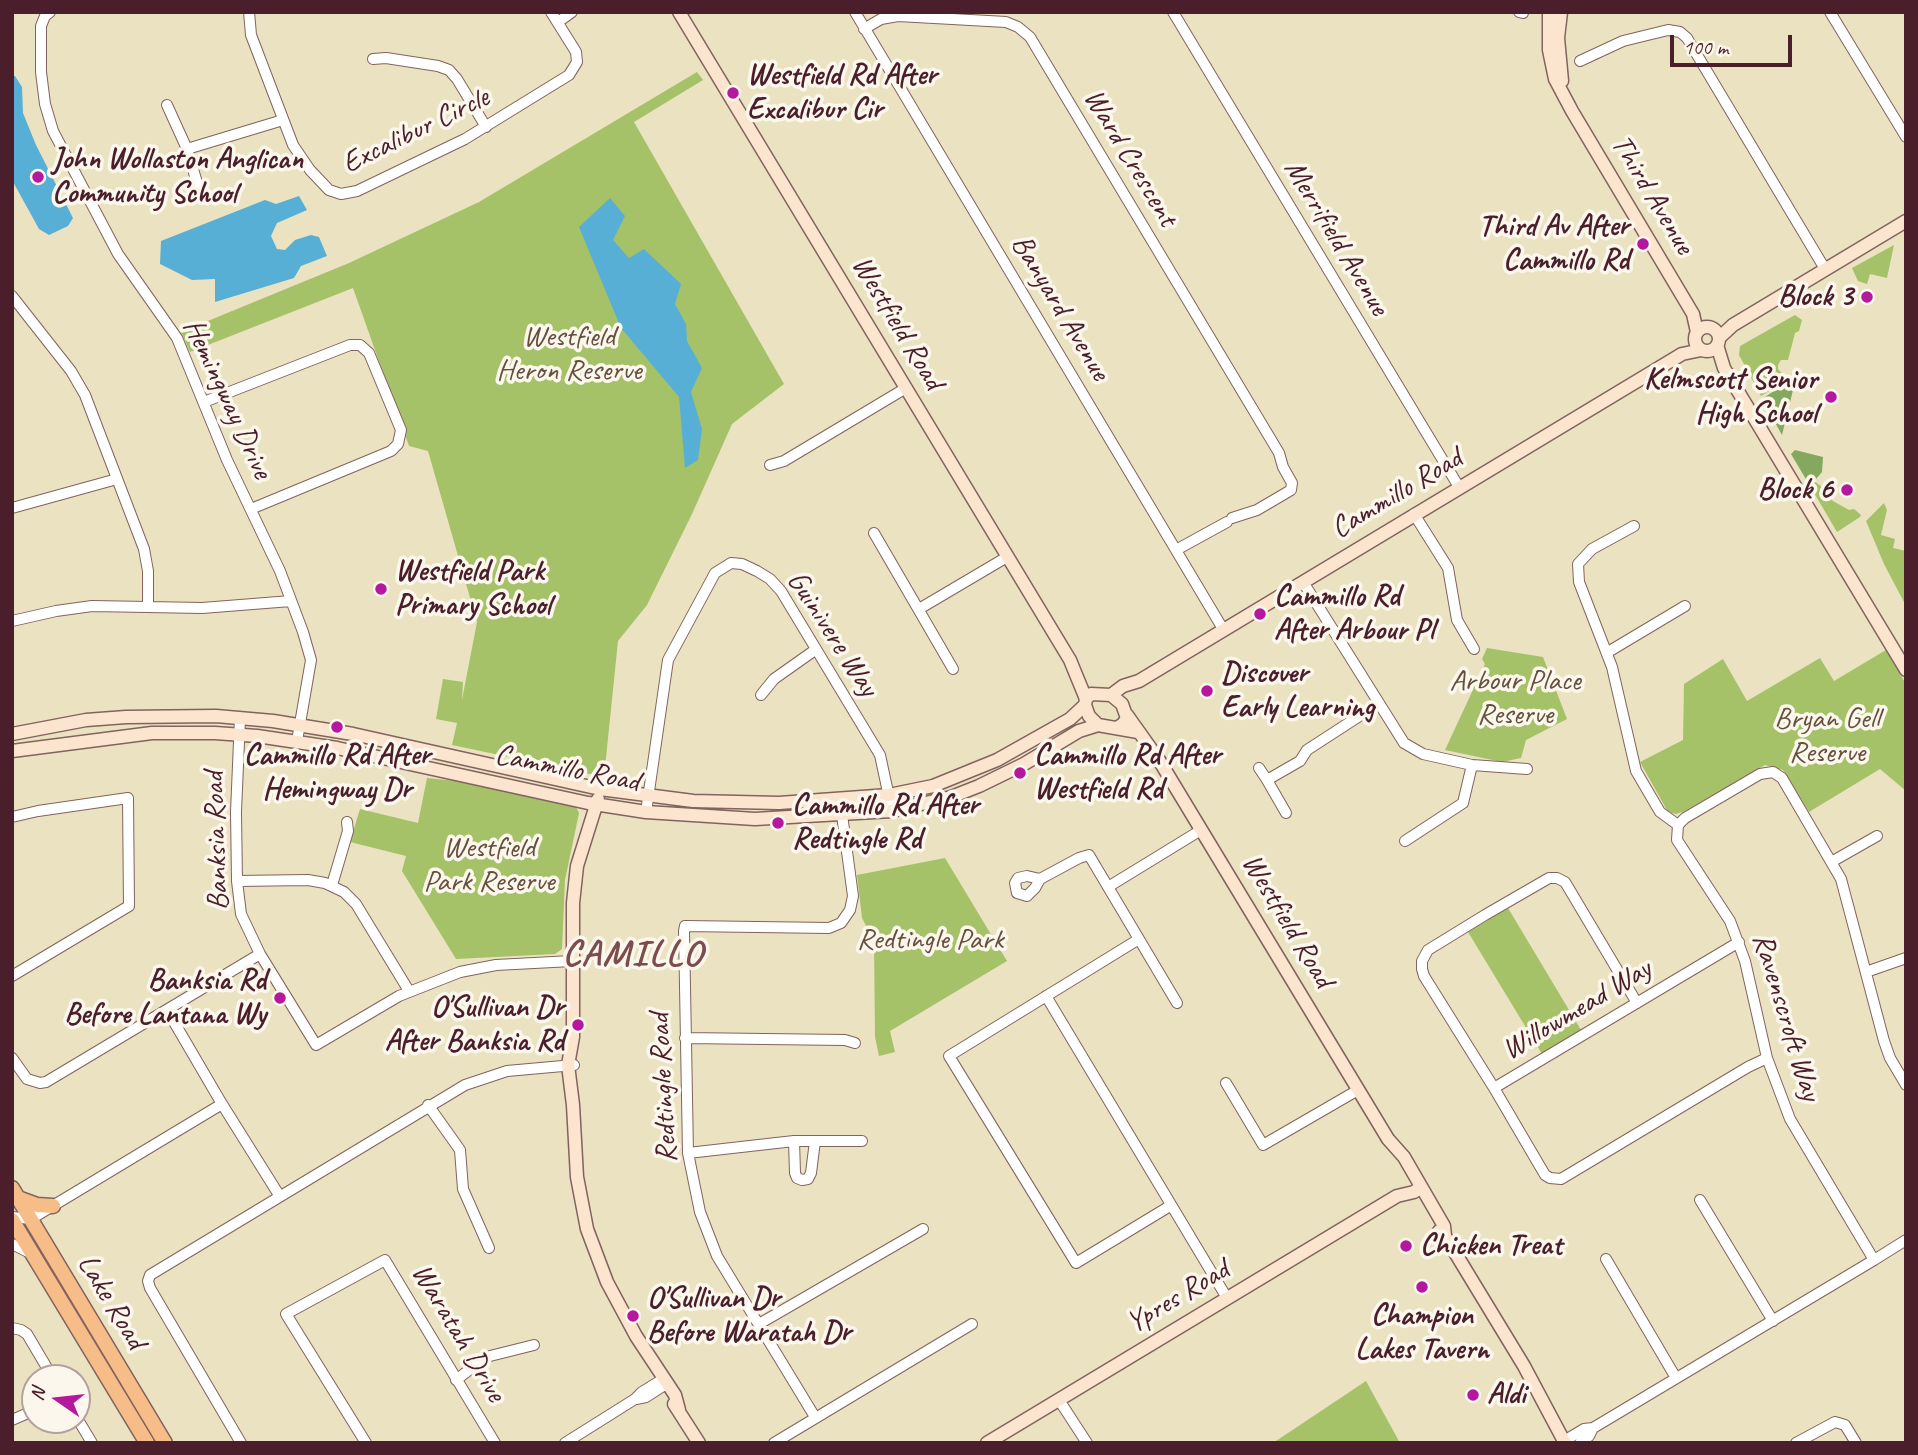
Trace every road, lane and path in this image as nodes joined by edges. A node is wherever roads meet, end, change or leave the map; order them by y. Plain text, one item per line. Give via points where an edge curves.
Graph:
1 (249, 12) edge
2 (551, 12) edge
3 (572, 12) edge
4 (679, 12) edge
5 (855, 12) edge
6 (1173, 12) edge
7 (1549, 12) edge
8 (1560, 12) edge
9 (1830, 12) edge
10 (49, 13) edge
11 (558, 22) junction
12 (864, 29) junction
13 (373, 59) dead end
14 (1580, 61) dead end
15 (1566, 102) junction
16 (167, 105) dead end
17 (283, 120) junction
18 (486, 127) junction
19 (1906, 137) edge
20 (187, 149) junction
21 (198, 186) dead end
22 (1906, 221) edge
23 (1825, 269) junction
24 (12, 296) edge
25 (1707, 339) junction
26 (906, 388) junction
27 (204, 402) junction
28 (770, 465) dead end
29 (117, 479) junction
30 (1459, 487) junction
31 (13, 506) edge
32 (251, 509) junction
33 (1414, 514) junction
34 (1634, 526) dead end
35 (874, 533) dead end
36 (1176, 550) junction
37 (1007, 557) junction
38 (1303, 582) junction
39 (291, 601) junction
40 (1685, 606) dead end
41 (148, 607) junction
42 (919, 609) junction
43 (12, 621) edge
44 (1223, 629) junction
45 (1474, 649) dead end
46 (815, 650) junction
47 (1608, 652) junction
48 (953, 669) dead end
49 (1906, 670) edge
50 (1139, 681) junction
51 (761, 695) dead end
52 (1111, 695) junction
53 (1089, 699) junction
54 (1378, 704) junction
55 (1125, 710) junction
56 (240, 718) junction
57 (300, 725) junction
58 (1098, 725) junction
59 (1117, 728) junction
60 (1138, 732) junction
61 (12, 734) edge
62 (239, 734) junction
63 (298, 741) junction
64 (12, 751) edge
65 (1472, 765) junction
66 (1259, 768) dead end
67 (1527, 769) dead end
68 (1267, 780) junction
69 (596, 788) junction
70 (889, 795) junction
71 (648, 796) junction
72 (840, 800) junction
73 (592, 804) junction
74 (892, 811) junction
75 (646, 812) junction
76 (1286, 813) dead end
77 (842, 815) junction
78 (12, 817) edge
79 (347, 822) dead end
80 (1678, 825) junction
81 (1201, 830) junction
82 (1877, 836) dead end
83 (1405, 841) dead end
84 (1833, 861) junction
85 (1040, 879) dead end
86 (237, 881) junction
87 (332, 885) junction
88 (1108, 887) junction
89 (1139, 939) junction
90 (1740, 942) junction
91 (260, 954) junction
92 (1906, 958) edge
93 (572, 961) junction
94 (1866, 972) junction
95 (12, 976) edge
96 (410, 991) junction
97 (1046, 996) junction
98 (1177, 1003) dead end
99 (1637, 1003) junction
100 (167, 1010) junction
101 (685, 1038) junction
102 (855, 1043) dead end
103 (12, 1058) edge
104 (1767, 1058) junction
105 (571, 1069) junction
106 (1226, 1083) dead end
107 (1906, 1085) edge
108 (1494, 1088) junction
109 (1358, 1090) junction
110 (222, 1104) junction
111 (428, 1105) junction
112 (794, 1141) junction
113 (815, 1141) junction
114 (862, 1141) dead end
115 (688, 1153) junction
116 (1415, 1185) junction
117 (15, 1193) edge
118 (279, 1195) junction
119 (1700, 1200) dead end
120 (53, 1206) junction
121 (1170, 1206) junction
122 (12, 1219) edge
123 (31, 1219) junction
124 (923, 1230) dead end
125 (1906, 1240) edge
126 (23, 1248) edge
127 (489, 1248) dead end
128 (1606, 1259) dead end
129 (1874, 1260) junction
130 (1227, 1298) junction
131 (1773, 1321) junction
132 (759, 1324) junction
133 (972, 1324) dead end
134 (17, 1329) edge
135 (534, 1345) dead end
136 (45, 1364) edge
137 (1676, 1378) junction
138 (456, 1380) junction
139 (661, 1383) junction
140 (1059, 1400) junction
141 (815, 1418) junction
142 (364, 1439) edge
143 (1571, 1441) edge
144 (570, 1442) edge
145 (147, 1443) edge
146 (165, 1443) edge
147 (241, 1443) edge
148 (351, 1443) edge
149 (495, 1443) edge
150 (699, 1443) edge
151 (774, 1443) edge
152 (987, 1443) edge
153 (1087, 1443) edge
154 (1796, 1443) edge
155 (1856, 1443) edge

1 - 17 street, Excalibur Circle via 251,35
2 - 11 street, Excalibur Circle
3 - 11 street
4 - 26 main road, Westfield Road
5 - 12 street, Banyard Avenue
6 - 30 street, Merrifield Avenue
7 - 15 main road, Third Avenue via 1552,66
8 - 15 main road, Third Avenue via 1559,54
9 - 19 street
10 - 27 street, Hemingway Drive via 41,26 41,72 53,131 118,254 177,338
11 - 18 street, Excalibur Circle via 576,52 573,69
12 - 36 street, Banyard Avenue
12 - 36 street, Ward Crescent via 898,16 1006,22 1030,37 1279,453 1292,483 1291,490 1257,510
13 - 18 street via 449,70
14 - 23 street via 1623,41 1668,30 1680,32
15 - 25 main road, Third Avenue
16 - 20 street
17 - 18 street, Excalibur Circle via 310,170 329,190 341,194 357,191
17 - 20 street
20 - 21 street
22 - 23 main road
23 - 25 main road
24 - 29 street via 79,383
25 - 30 main road, Cammillo Road
25 - 49 main road
26 - 28 street
26 - 37 main road, Westfield Road
27 - 32 street, Hemingway Drive
27 - 32 street via 350,345 360,345 369,353 401,430 398,444 391,451
29 - 31 street
29 - 41 street via 146,557
30 - 33 main road, Cammillo Road
32 - 39 street, Hemingway Drive
33 - 38 main road, Cammillo Road
33 - 45 street via 1448,568 1457,620
34 - 47 street, Ravenscroft Way via 1592,549 1578,565 1579,582
35 - 42 street
36 - 44 street, Banyard Avenue
37 - 42 street
37 - 53 main road, Westfield Road
38 - 44 main road, Cammillo Road
38 - 54 street
39 - 41 street via 210,608
39 - 57 street, Hemingway Drive via 311,660
40 - 47 street
41 - 43 street via 92,606
42 - 48 street
44 - 50 main road, Cammillo Road
46 - 51 street via 774,679
46 - 70 street, Guinivere Way via 880,755
46 - 71 street, Guinivere Way via 770,579 742,564 720,568 668,660
47 - 80 street, Ravenscroft Way via 1636,771 1660,812
50 - 52 main road, Cammillo Road
50 - 55 main road, Cammillo Road
52 - 53 main road
52 - 55 main road
53 - 58 main road via 1089,716
53 - 70 main road, Cammillo Road via 1070,719 997,760 933,786
54 - 65 street via 1404,743 1423,754
54 - 68 street
55 - 59 main road via 1125,723
55 - 60 main road, Westfield Road
56 - 57 main road, Cammillo Road
56 - 61 main road, Cammillo Road via 126,717
56 - 62 street, Banksia Road
57 - 63 street, Hemingway Drive
57 - 69 main road, Cammillo Road
58 - 59 main road
58 - 74 main road, Cammillo Road via 964,793
59 - 60 main road
60 - 81 main road, Westfield Road
62 - 63 main road, Cammillo Road
62 - 64 main road, Cammillo Road via 152,733
62 - 86 street, Banksia Road
63 - 73 main road, Cammillo Road
65 - 67 street
65 - 83 street via 1463,803
66 - 68 street
68 - 76 street
69 - 71 main road, Cammillo Road
69 - 73 main road
70 - 72 main road, Cammillo Road
70 - 74 street, Guinivere Way
71 - 72 main road, Cammillo Road via 718,803
71 - 75 street, Guinivere Way
72 - 77 street, Redtingle Road
73 - 75 main road, Cammillo Road
73 - 93 main road via 574,889
74 - 77 main road, Cammillo Road
75 - 77 main road, Cammillo Road via 755,819
77 - 101 street, Redtingle Road via 853,896 841,923 829,928 685,926
78 - 95 street via 128,798 129,906
79 - 87 street
80 - 84 street via 1760,774 1773,772 1782,778
80 - 90 street, Ravenscroft Way via 1677,840
81 - 88 street
81 - 109 main road, Westfield Road
82 - 84 street
84 - 94 street
85 - 88 street via 1089,855
86 - 87 street via 308,880
86 - 91 street, Banksia Road via 241,914
87 - 96 street via 356,904
88 - 89 street
89 - 97 street
89 - 98 street
90 - 99 street, Willowmead Way
90 - 104 street, Ravenscroft Way
91 - 96 street, Banksia Road via 316,1045
91 - 100 street
92 - 94 street
93 - 96 street, Banksia Road via 485,967
93 - 105 main road via 576,1048
94 - 107 street via 1890,1058
97 - 121 street
97 - 121 street via 949,1056 1076,1263
99 - 108 street, Willowmead Way
99 - 108 street via 1564,882 1549,878 1485,915 1428,950 1422,969
100 - 103 street via 46,1082 27,1079
100 - 110 street
101 - 102 street
101 - 115 street, Redtingle Road
104 - 108 street, Willowmead Way via 1561,1179 1545,1175
104 - 129 street, Ravenscroft Way via 1790,1119
105 - 111 street via 507,1071 474,1081
105 - 139 main road via 577,1090 573,1105 577,1177 587,1229 607,1282 659,1369
106 - 109 street via 1264,1145
109 - 116 main road, Westfield Road via 1404,1157
110 - 118 street
110 - 120 street
111 - 118 street
111 - 127 street via 460,1150 464,1189
112 - 113 street
112 - 113 street via 795,1173 802,1180 811,1173
112 - 115 street
113 - 114 street
115 - 132 street, Redtingle Road via 700,1212 718,1256
116 - 130 main road, Ypres Road
116 - 143 main road, Westfield Road
117 - 120 main road via 37,1205
117 - 123 main road, Lake Road
118 - 147 street via 145,1278
119 - 131 street
120 - 123 street
121 - 130 street
122 - 123 street
122 - 126 main road, Lake Road
123 - 126 street
123 - 146 main road, Lake Road
124 - 132 street
125 - 129 street
126 - 145 main road, Lake Road
128 - 137 street
129 - 131 street
130 - 140 main road, Ypres Road
131 - 137 street
132 - 141 street, Redtingle Road
133 - 141 street
134 - 136 street via 28,1335
135 - 138 street via 486,1357
137 - 143 street via 1584,1429
138 - 142 street, Waratah Drive via 385,1260 286,1314
138 - 149 street, Waratah Drive
139 - 144 street via 646,1397 635,1399
139 - 150 main road via 675,1395
140 - 152 main road, Ypres Road
140 - 153 street
141 - 151 street
142 - 148 street
154 - 155 street via 1835,1422 1845,1425

